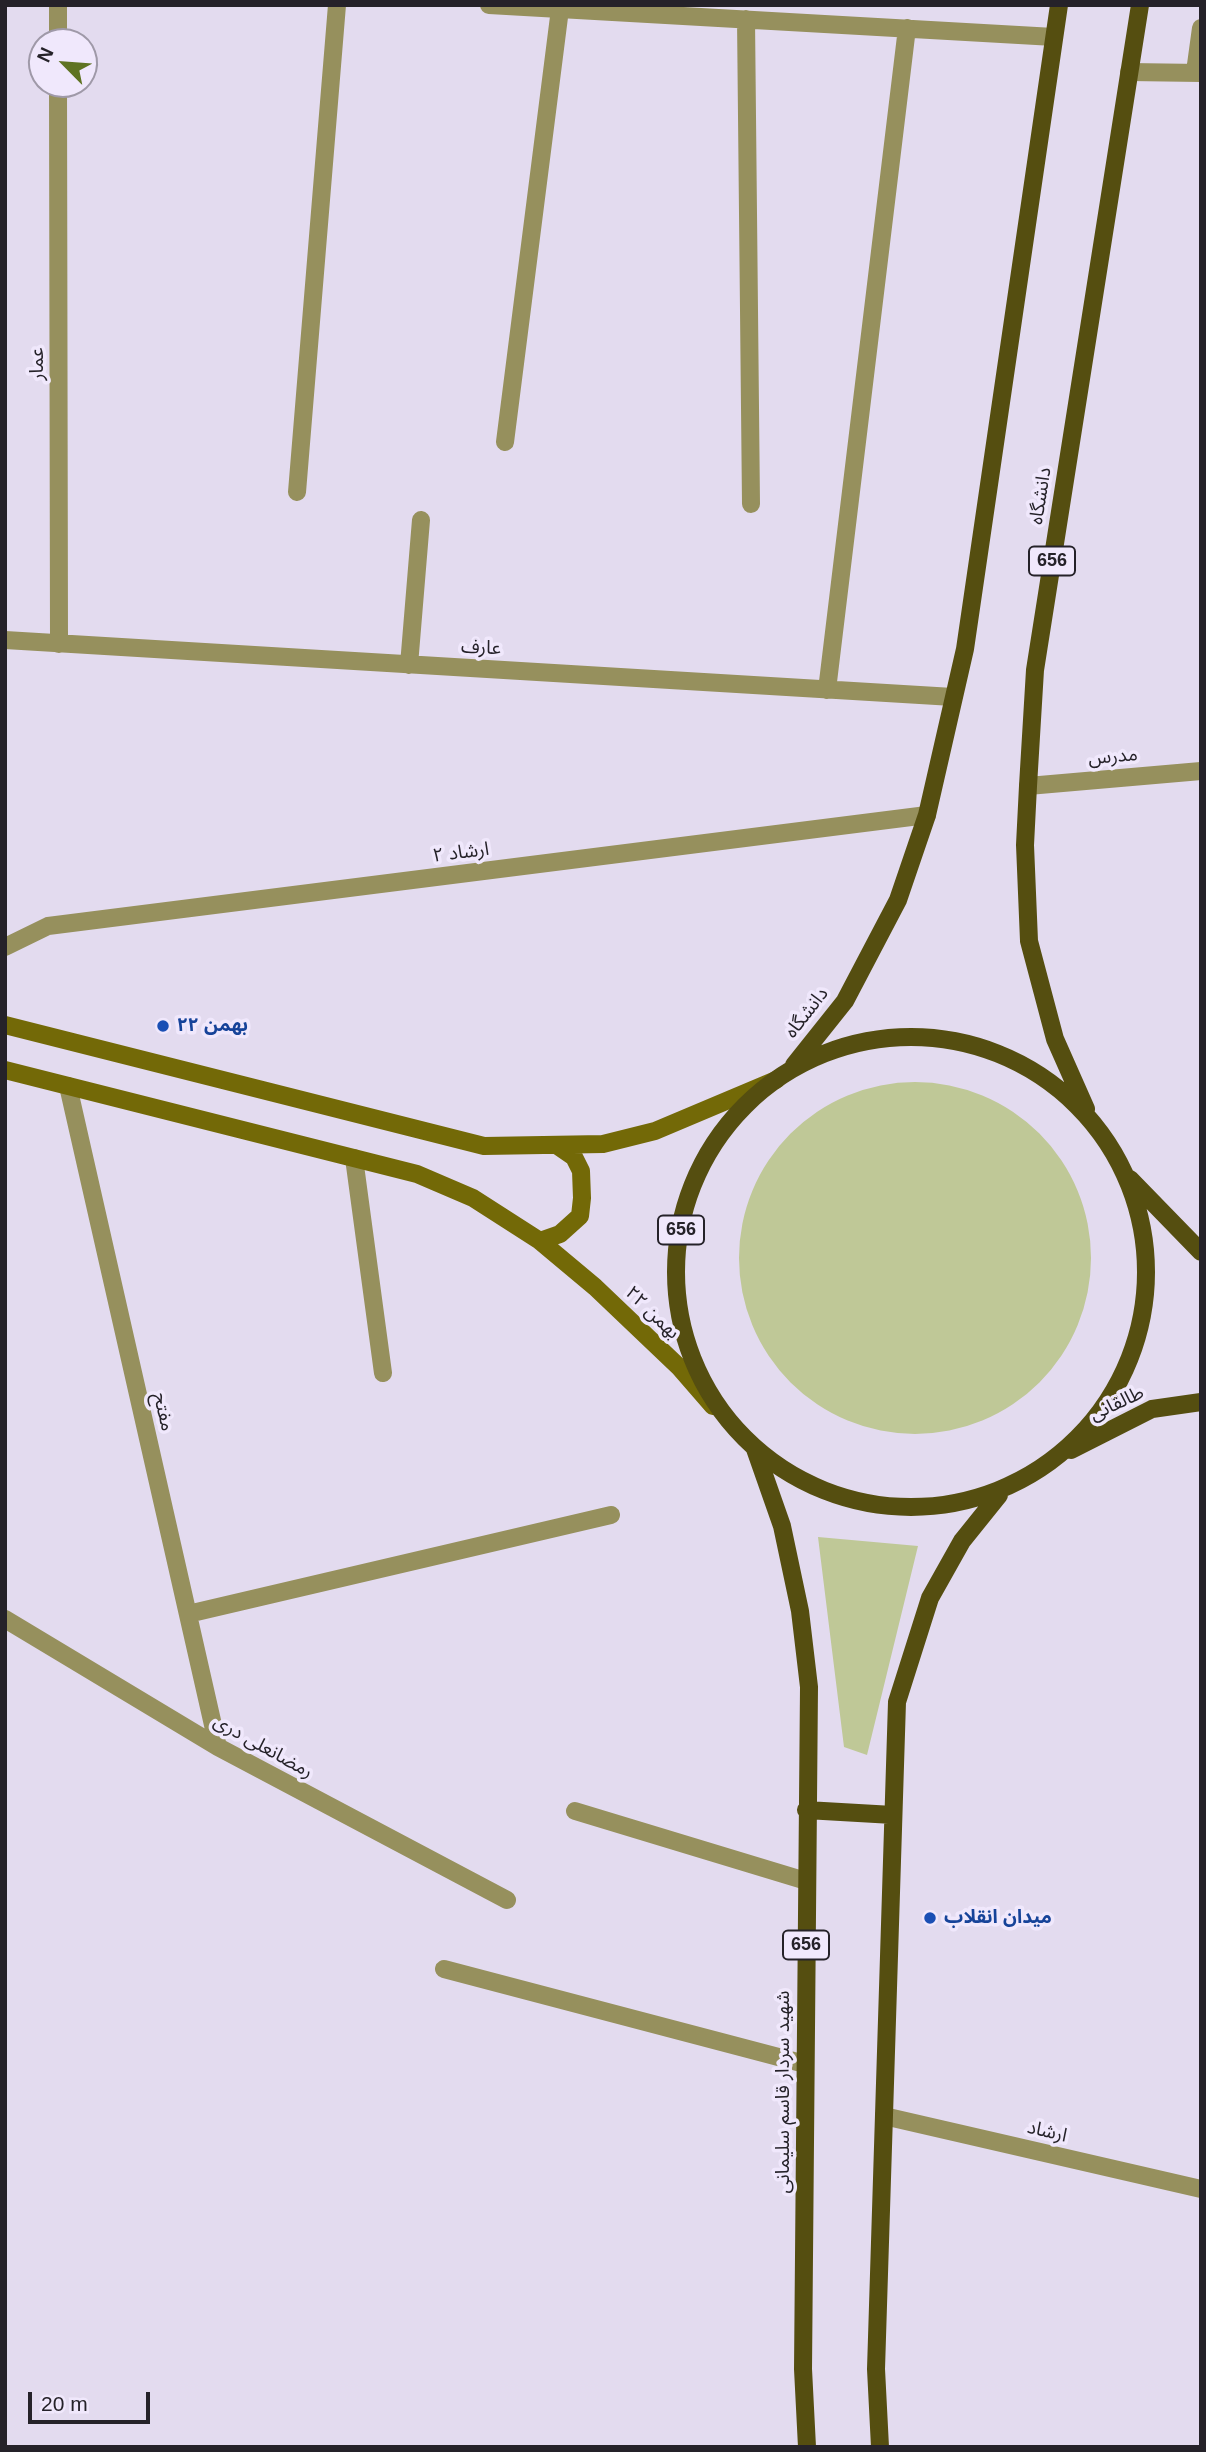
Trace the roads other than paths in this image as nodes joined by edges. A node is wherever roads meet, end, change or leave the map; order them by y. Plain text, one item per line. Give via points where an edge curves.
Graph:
1 (58, 5) edge
2 (337, 5) edge
3 (489, 5) edge
4 (1059, 5) edge
5 (1140, 5) edge
6 (560, 9) junction
7 (746, 19) junction
8 (58, 28) edge
9 (1201, 28) edge
10 (907, 29) junction
11 (1054, 37) junction
12 (1129, 72) junction
13 (1198, 72) edge
14 (58, 98) edge
15 (505, 442) dead end
16 (297, 492) dead end
17 (751, 504) dead end
18 (421, 520) dead end
19 (5, 640) edge
20 (59, 644) junction
21 (409, 665) junction
22 (827, 690) junction
23 (953, 697) junction
24 (1201, 771) edge
25 (1028, 786) junction
26 (927, 815) junction
27 (5, 947) edge
28 (5, 1025) edge
29 (794, 1065) junction
30 (5, 1070) edge
31 (776, 1080) junction
32 (68, 1086) junction
33 (1088, 1113) junction
34 (558, 1146) junction
35 (354, 1158) junction
36 (1122, 1169) junction
37 (540, 1241) junction
38 (1201, 1252) edge
39 (383, 1373) dead end
40 (1201, 1402) edge
41 (713, 1406) junction
42 (755, 1449) junction
43 (1055, 1458) junction
44 (999, 1495) junction
45 (611, 1515) dead end
46 (188, 1614) junction
47 (5, 1619) edge
48 (218, 1747) junction
49 (806, 1810) junction
50 (575, 1811) dead end
51 (893, 1815) junction
52 (806, 1881) junction
53 (507, 1900) dead end
54 (444, 1969) dead end
55 (805, 2064) junction
56 (884, 2116) junction
57 (1201, 2189) edge
58 (807, 2447) edge
59 (880, 2447) edge

1 - 8 street
2 - 16 street
3 - 6 street
4 - 11 main road, دانشگاه / 656
5 - 12 main road, دانشگاه / 656
6 - 7 street
6 - 15 street
7 - 10 street
7 - 17 street
9 - 13 street
10 - 11 street
10 - 22 street
11 - 23 main road, دانشگاه / 656 via 965,649
12 - 13 street
12 - 25 main road, دانشگاه / 656 via 1035,670
14 - 20 street, عمار
18 - 21 street
19 - 20 street, عارف
20 - 21 street, عارف
21 - 22 street, عارف
22 - 23 street, عارف
23 - 26 main road, دانشگاه / 656
24 - 25 street, مدرس
25 - 33 main road, دانشگاه / 656 via 1029,941 1055,1039
26 - 27 street, ارشاد ۲ via 48,926
26 - 29 main road, دانشگاه / 656 via 898,900 845,1001
28 - 34 street via 484,1146
29 - 31 main road, 656
29 - 33 main road, 656 via 855,1045 920,1035 982,1046 1039,1072
30 - 32 street, ۲۲ بهمن
31 - 34 street via 655,1131 603,1144
31 - 41 main road, 656 via 741,1109 705,1159 683,1217 676,1281 684,1348
32 - 35 street, ۲۲ بهمن
32 - 46 street, مفتح
33 - 36 main road, 656
34 - 37 street via 573,1157 581,1171 580,1216 560,1234
35 - 37 street, ۲۲ بهمن via 417,1174 473,1198
35 - 39 street
36 - 38 main road
36 - 43 main road, 656 via 1145,1229 1146,1298 1130,1358 1101,1412
37 - 41 street, ۲۲ بهمن via 605,1296
40 - 43 main road, طالقانی via 1152,1409
41 - 42 main road, 656
42 - 44 main road, 656 via 810,1487 871,1503 935,1509
42 - 49 main road, شهید سردار قاسم سلیمانی / 656 via 782,1526 800,1611 809,1687
43 - 44 main road, 656
44 - 51 main road, 656 via 962,1541 930,1598 897,1702
45 - 46 street
46 - 48 street, مفتح
47 - 48 street, رمضانعلی دری
48 - 53 street, رمضانعلی دری
49 - 51 main road
49 - 52 main road, شهید سردار قاسم سلیمانی / 656
50 - 52 street
51 - 56 main road, 656
52 - 55 main road, شهید سردار قاسم سلیمانی / 656
54 - 55 street
55 - 58 main road, شهید سردار قاسم سلیمانی / 656 via 803,2369
56 - 57 street, ارشاد
56 - 59 main road, 656 via 876,2369

